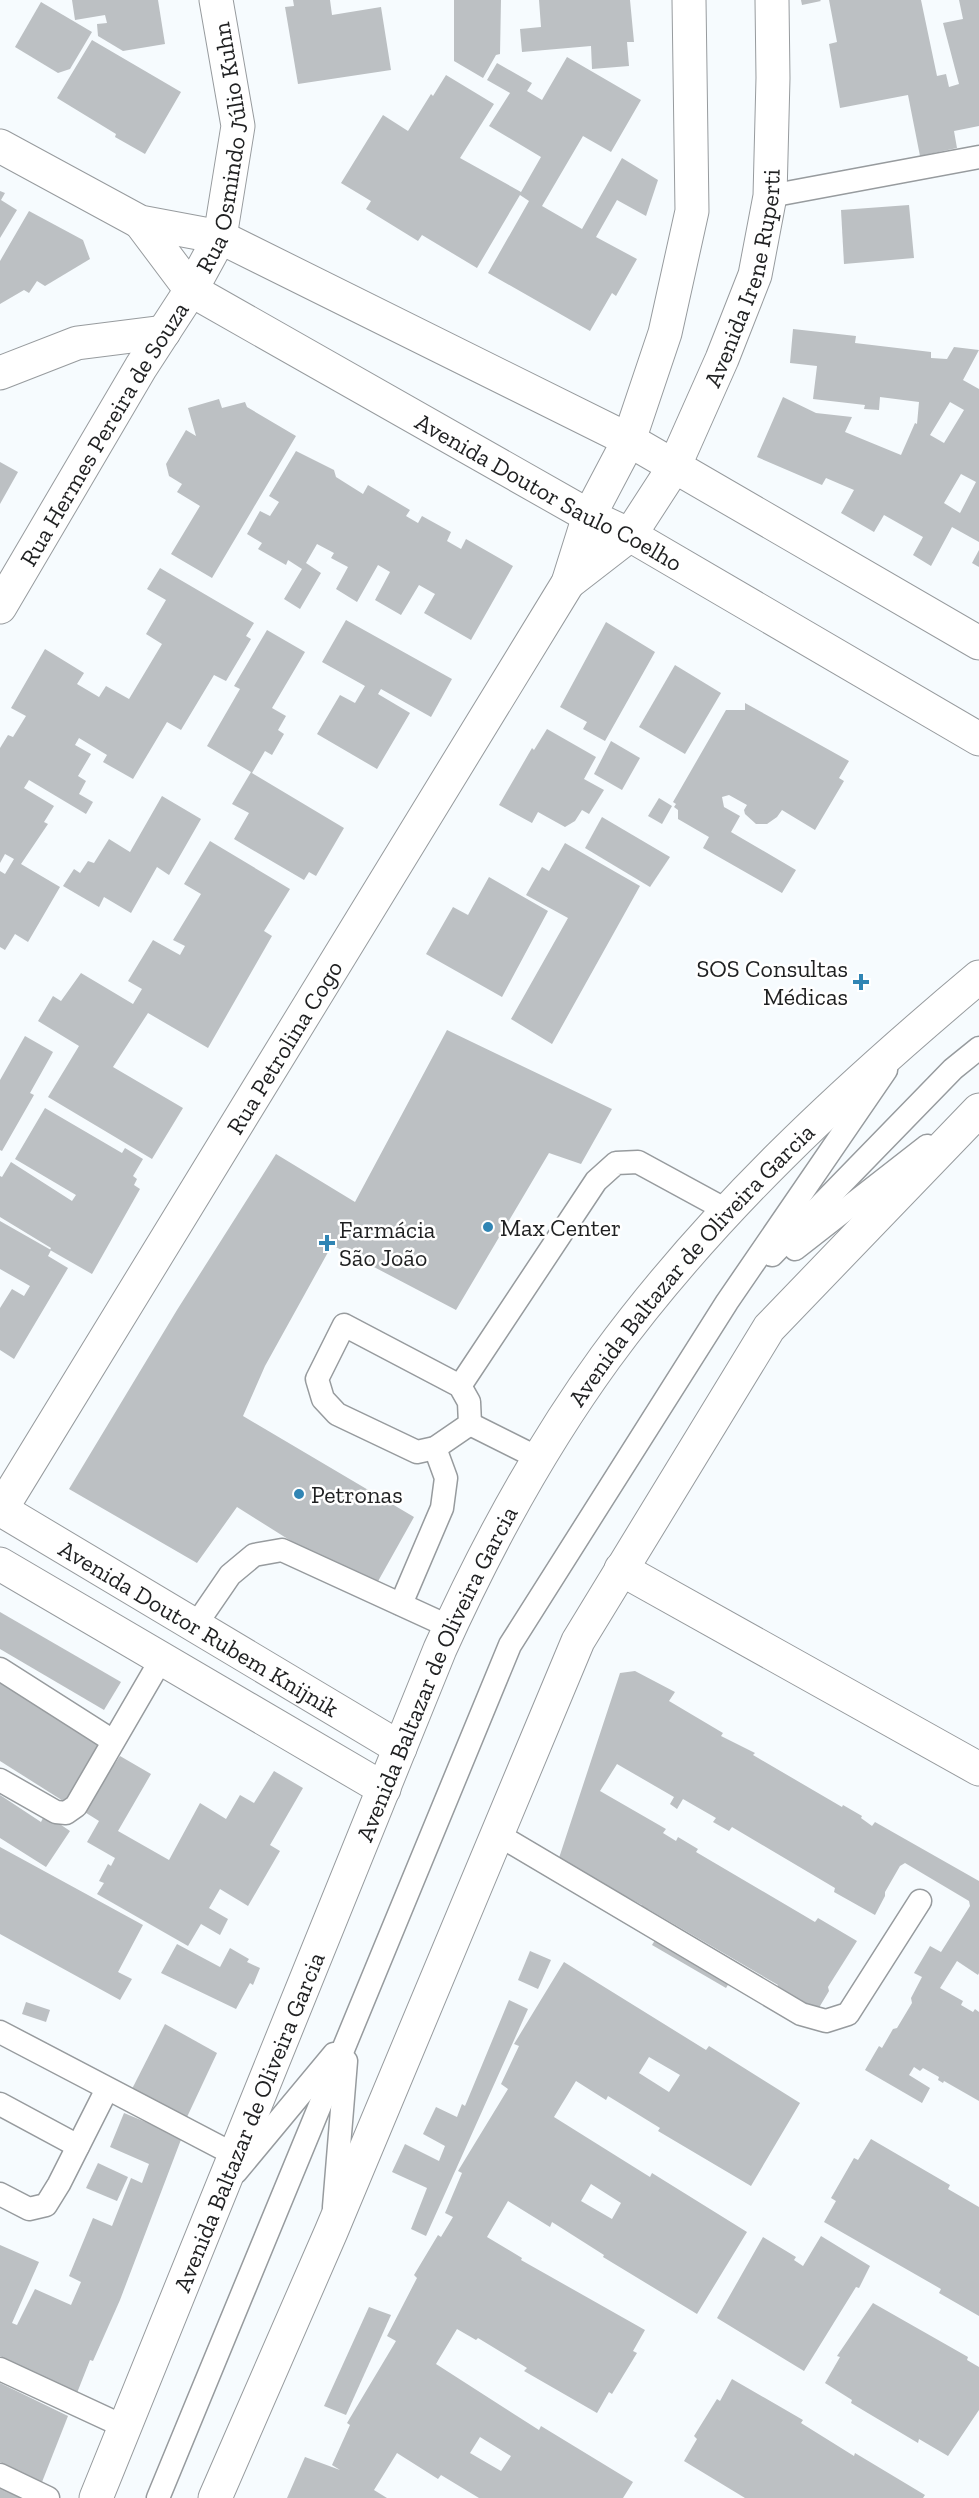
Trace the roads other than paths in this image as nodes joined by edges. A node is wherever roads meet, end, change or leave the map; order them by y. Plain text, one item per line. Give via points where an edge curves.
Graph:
1 (216, 0) edge
2 (689, 0) edge
3 (772, 0) edge
4 (0, 146) edge
5 (979, 157) edge
6 (770, 196) junction
7 (140, 222) junction
8 (220, 237) junction
9 (191, 290) junction
10 (164, 332) junction
11 (0, 373) edge
12 (629, 440) junction
13 (674, 467) junction
14 (589, 516) junction
15 (630, 535) junction
16 (568, 583) junction
17 (0, 607) edge
18 (979, 643) edge
19 (979, 739) edge
20 (979, 978) edge
21 (911, 1035) junction
22 (979, 1048) edge
23 (979, 1108) edge
24 (728, 1211) junction
25 (727, 1302) junction
26 (460, 1386) junction
27 (470, 1424) junction
28 (435, 1448) junction
29 (538, 1458) junction
30 (0, 1510) edge
31 (0, 1564) edge
32 (621, 1569) junction
33 (400, 1604) junction
34 (195, 1626) junction
35 (450, 1627) junction
36 (162, 1658) junction
37 (0, 1669) edge
38 (113, 1742) junction
39 (400, 1748) junction
40 (979, 1769) edge
41 (0, 1780) edge
42 (384, 1789) junction
43 (497, 1834) junction
44 (920, 1901) dead end
45 (0, 2032) edge
46 (348, 2037) junction
47 (107, 2089) junction
48 (0, 2104) edge
49 (78, 2146) junction
50 (236, 2155) junction
51 (222, 2188) junction
52 (0, 2194) edge
53 (332, 2232) junction
54 (0, 2369) edge
55 (125, 2427) junction
56 (0, 2475) edge
57 (48, 2498) edge
58 (96, 2498) edge
59 (158, 2498) edge
60 (215, 2498) edge

1 - 8 street, Rua Osmindo Júlio Kuhn via 238,126
2 - 12 street via 692,211 665,333
3 - 6 street, Avenida Irene Ruperti
4 - 7 street, Avenida Doutor Saulo Coelho
5 - 6 lane
6 - 13 street, Avenida Irene Ruperti via 755,275
7 - 8 street, Avenida Doutor Saulo Coelho
7 - 9 street, Avenida Doutor Saulo Coelho
8 - 9 street, Rua Osmindo Júlio Kuhn
8 - 12 street, Avenida Doutor Saulo Coelho
9 - 10 street, Rua Hermes Pereira de Souza
9 - 14 street, Avenida Doutor Saulo Coelho
10 - 11 street via 77,343
10 - 17 street, Rua Hermes Pereira de Souza
12 - 13 street, Avenida Doutor Saulo Coelho
12 - 14 street
13 - 15 street, Avenida Irene Ruperti
13 - 18 street, Avenida Doutor Saulo Coelho
14 - 15 street, Avenida Doutor Saulo Coelho
14 - 16 street, Rua Petrolina Cogo
15 - 16 street, Rua Petrolina Cogo
15 - 19 street, Avenida Doutor Saulo Coelho
16 - 30 street, Rua Petrolina Cogo
20 - 21 street, Avenida Baltazar de Oliveira Garcia
21 - 24 street, Avenida Baltazar de Oliveira Garcia
21 - 25 lane
22 - 25 lane
23 - 25 lane
23 - 32 street via 769,1328
24 - 26 lane via 638,1162 616,1163 596,1181
24 - 29 street, Avenida Baltazar de Oliveira Garcia via 695,1245 605,1357
25 - 46 lane via 510,1645
26 - 27 lane via 469,1402
26 - 28 lane via 344,1325 317,1379 322,1399 337,1414 417,1452
27 - 28 lane
27 - 29 lane
28 - 33 lane via 446,1478 442,1508
29 - 35 street, Avenida Baltazar de Oliveira Garcia via 482,1558
30 - 34 street, Avenida Doutor Rubem Knijnik
31 - 36 street, Avenida Doutor Rubem Knijnik
32 - 40 street
32 - 43 street via 578,1641
33 - 34 lane via 282,1550 254,1555 230,1575
33 - 35 lane
34 - 39 street, Avenida Doutor Rubem Knijnik
35 - 39 street, Avenida Baltazar de Oliveira Garcia
36 - 38 lane
36 - 42 street, Avenida Doutor Rubem Knijnik
37 - 38 lane
38 - 41 lane via 76,1806 66,1813 41,1805
39 - 42 street, Avenida Baltazar de Oliveira Garcia
42 - 50 street, Avenida Baltazar de Oliveira Garcia
43 - 44 lane via 801,2014 826,2021 848,2014
43 - 53 street
45 - 47 lane
46 - 51 lane
46 - 53 lane
46 - 59 lane
47 - 49 lane
47 - 50 lane
48 - 49 lane
49 - 52 lane via 46,2205 29,2209
50 - 51 street, Avenida Baltazar de Oliveira Garcia
51 - 55 street, Avenida Baltazar de Oliveira Garcia
53 - 60 street
54 - 55 lane
55 - 58 street, Avenida Baltazar de Oliveira Garcia
56 - 57 lane

